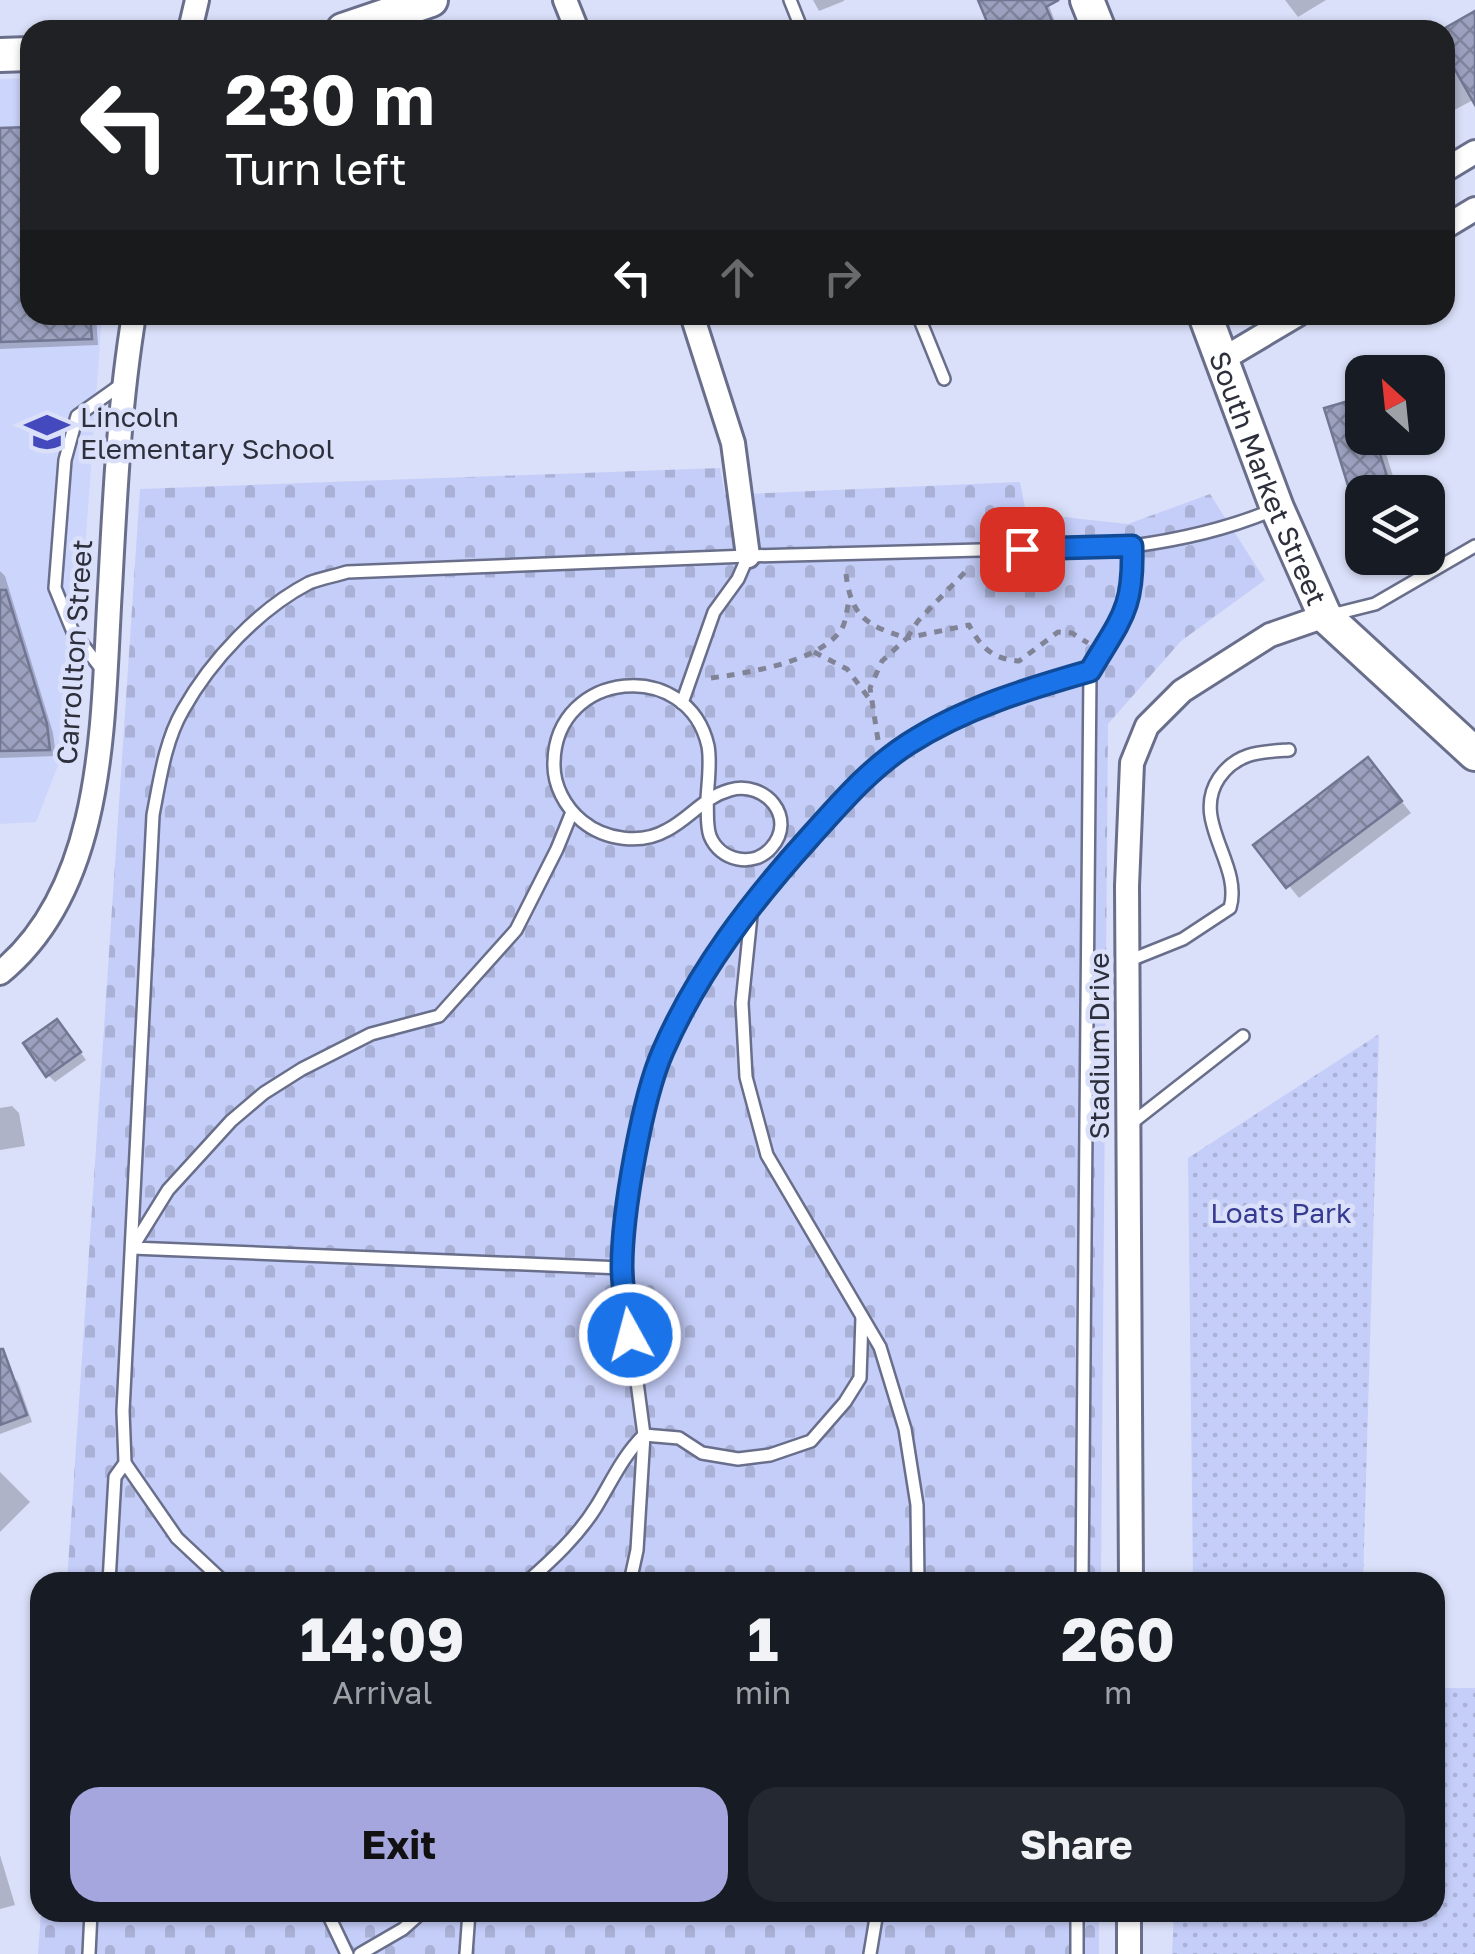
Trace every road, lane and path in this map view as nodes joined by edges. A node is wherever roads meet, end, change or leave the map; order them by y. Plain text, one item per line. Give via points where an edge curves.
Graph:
1 (431, 0) edge
2 (375, 20) edge
3 (132, 325) edge
4 (695, 325) edge
5 (922, 325) edge
6 (1210, 325) edge
7 (1279, 325) edge
8 (1222, 359) junction
9 (944, 379) dead end
10 (122, 384) junction
11 (1277, 508) junction
12 (1132, 546) junction
13 (1475, 546) edge
14 (986, 550) junction
15 (843, 553) junction
16 (748, 556) junction
17 (848, 600) junction
18 (1326, 616) junction
19 (907, 638) junction
20 (814, 652) junction
21 (1101, 652) junction
22 (1090, 671) junction
23 (105, 672) junction
24 (688, 682) junction
25 (870, 701) junction
26 (682, 703) junction
27 (1290, 750) dead end
28 (1475, 754) edge
29 (884, 762) junction
30 (707, 799) junction
31 (572, 812) junction
32 (773, 847) junction
33 (783, 867) junction
34 (752, 901) junction
35 (1128, 961) junction
36 (2, 971) edge
37 (1243, 1036) dead end
38 (1128, 1126) junction
39 (132, 1248) junction
40 (622, 1268) junction
41 (862, 1313) junction
42 (644, 1435) junction
43 (125, 1463) junction
44 (110, 1572) edge
45 (213, 1572) edge
46 (539, 1572) edge
47 (632, 1572) edge
48 (918, 1572) edge
49 (1082, 1572) edge
50 (1132, 1572) edge
51 (91, 1922) edge
52 (332, 1922) edge
53 (411, 1922) edge
54 (468, 1922) edge
55 (875, 1922) edge
56 (1077, 1922) edge
57 (1129, 1922) edge
58 (89, 1954) edge
59 (347, 1954) edge
60 (360, 1954) edge
61 (466, 1954) edge
62 (870, 1954) edge
63 (1076, 1954) edge
64 (1128, 1954) edge

1 - 2 main road
3 - 10 street, Carrollton Street
4 - 16 street via 733,443
5 - 9 lane
6 - 8 main road, South Market Street
7 - 8 street
8 - 11 main road, South Market Street
10 - 23 street, Carrollton Street
10 - 23 lane via 77,416 65,460 55,588 73,632
11 - 12 lane via 1205,534
11 - 18 main road, South Market Street
12 - 14 lane
12 - 21 lane via 1134,581 1126,614
13 - 18 lane via 1376,604
14 - 15 lane
14 - 19 path
15 - 16 lane
15 - 17 path
16 - 24 lane via 714,612
16 - 39 lane via 347,572 312,582 275,606 210,670 182,711 164,758 154,815
17 - 19 path via 881,630
17 - 20 path via 843,629
18 - 28 main road, South Market Street
18 - 35 street, Stadium Drive via 1270,635 1217,667 1147,726 1129,787
19 - 21 path via 969,625 988,652 1003,660 1020,661 1058,632
19 - 25 path via 882,661
20 - 24 path
20 - 25 path via 846,669
21 - 22 lane
22 - 29 lane via 1011,693
22 - 49 lane
23 - 36 street, Carrollton Street via 100,750 74,866 45,923
24 - 26 lane
25 - 29 path
26 - 30 lane via 708,746
26 - 31 lane via 635,684 586,698 556,740 556,778
27 - 35 lane via 1236,760 1212,789 1208,810 1235,892 1230,908 1183,939
29 - 33 lane
30 - 31 lane via 665,832 640,839 615,838
30 - 32 lane via 708,832 728,857 760,857
30 - 32 lane via 745,786 760,790 780,816
31 - 39 lane via 516,930 440,1016 371,1034 264,1093 168,1190
32 - 33 lane
33 - 34 lane
34 - 40 lane via 662,1053 642,1127
34 - 41 lane via 742,1003 746,1077 766,1155
35 - 38 street, Stadium Drive
37 - 38 lane
38 - 50 street, Stadium Drive
39 - 40 lane
39 - 43 lane
40 - 42 lane
41 - 42 lane via 860,1378 811,1441 738,1459 702,1452 679,1438
41 - 48 lane via 880,1347 905,1429 917,1505
42 - 46 lane via 624,1455 586,1520
42 - 47 lane
43 - 44 lane via 115,1477
43 - 45 lane via 177,1538
51 - 58 lane
52 - 59 lane
53 - 60 lane
54 - 61 lane
55 - 62 lane
56 - 63 lane
57 - 64 street

